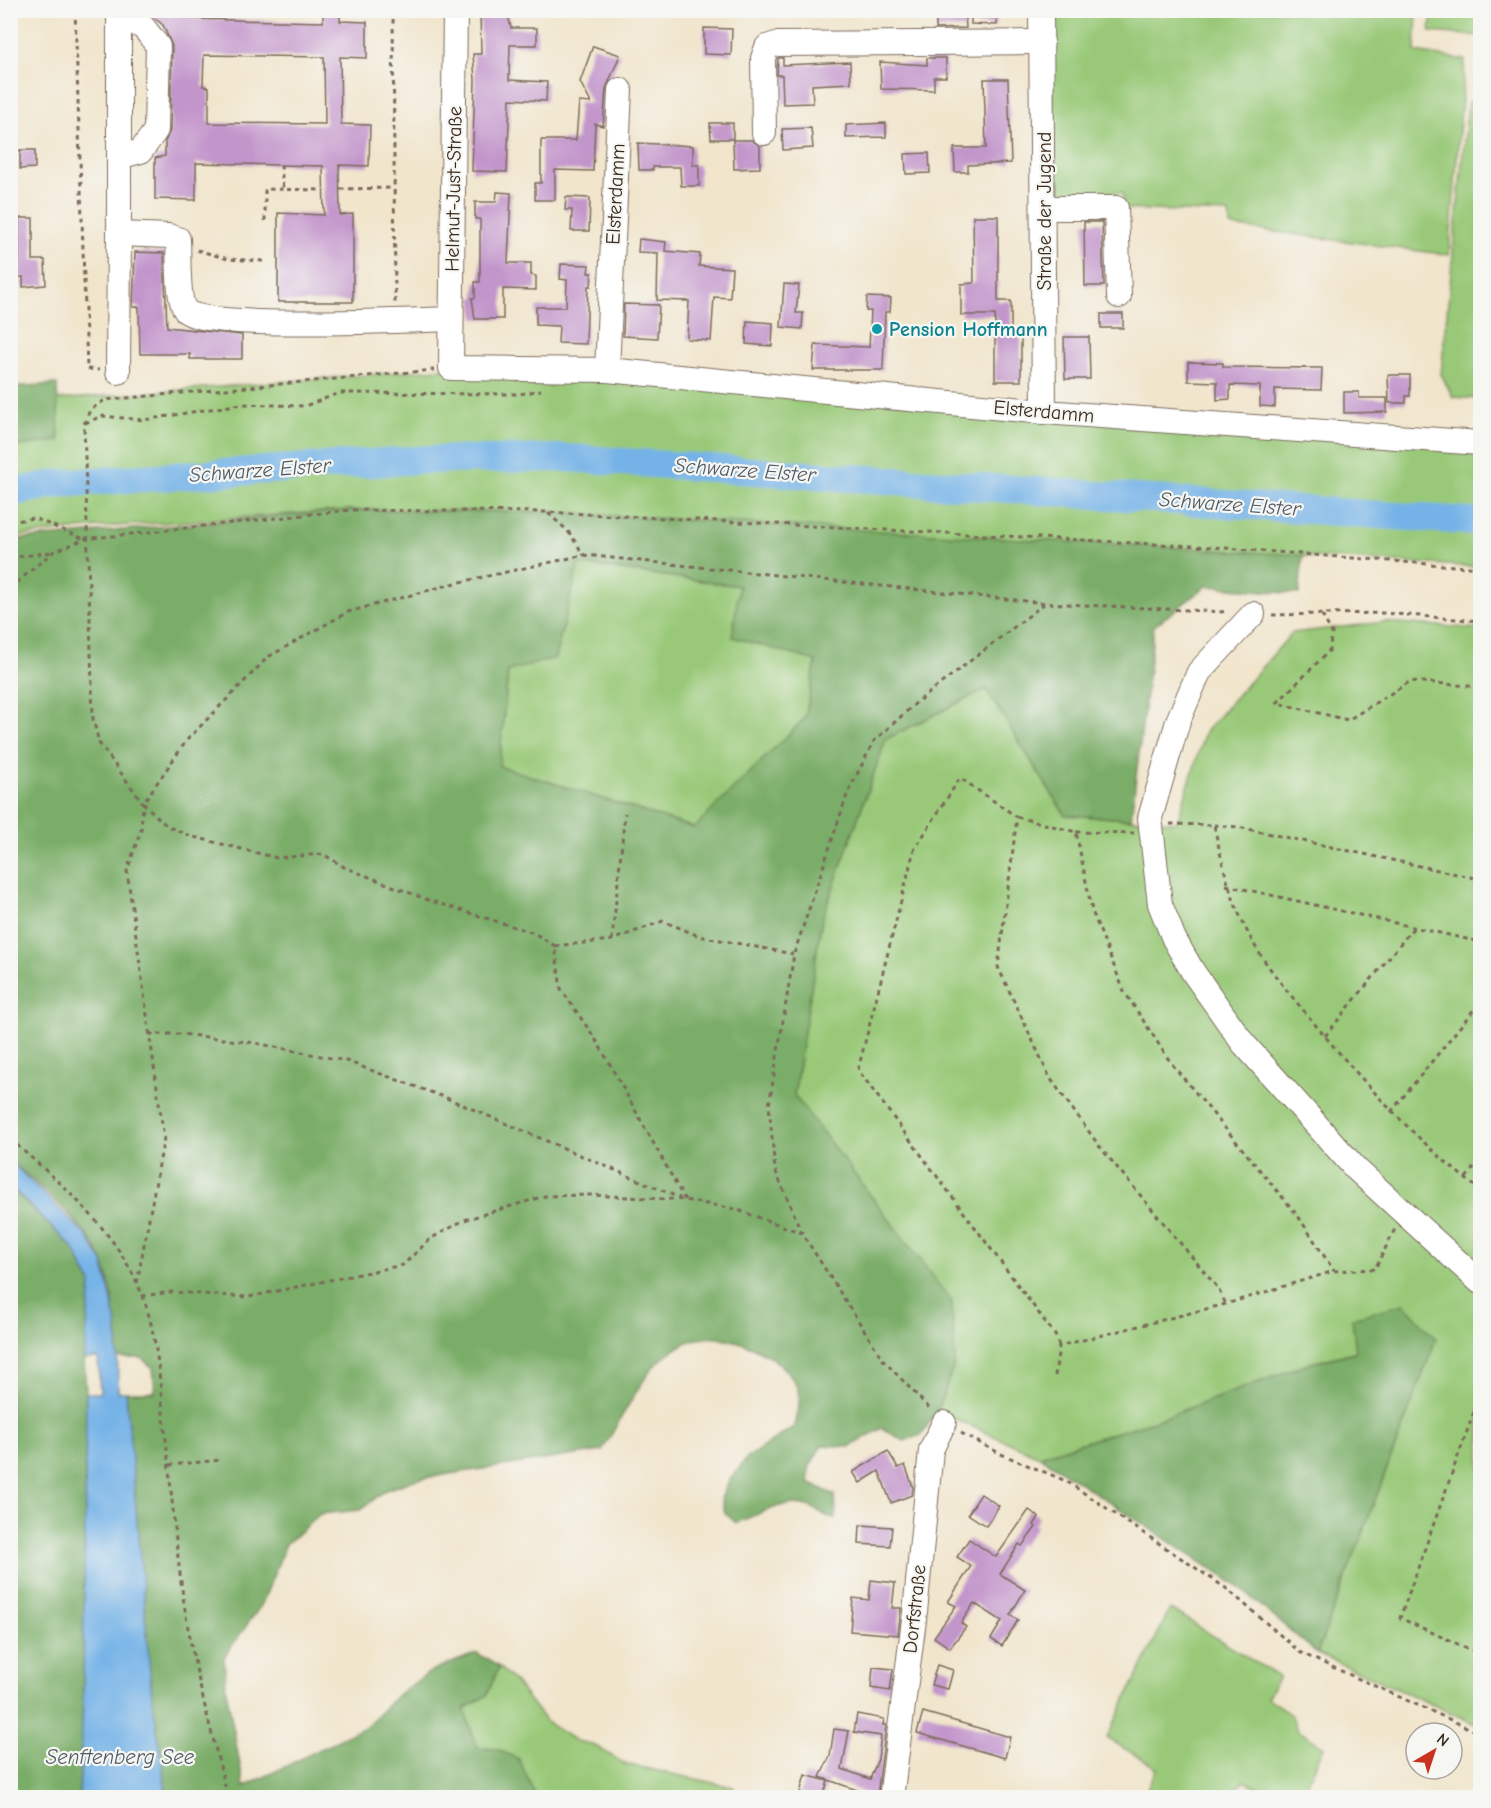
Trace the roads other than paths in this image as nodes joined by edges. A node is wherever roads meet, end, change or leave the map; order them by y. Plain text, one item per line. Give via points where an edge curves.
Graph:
1 (455, 10) edge
2 (1041, 10) edge
3 (119, 12) edge
4 (1042, 42) junction
5 (620, 90) dead end
6 (764, 133) dead end
7 (119, 157) junction
8 (1044, 208) junction
9 (119, 234) junction
10 (1119, 296) dead end
11 (450, 319) junction
12 (451, 368) joint
13 (607, 370) junction
14 (118, 372) road end
15 (1044, 412) junction
16 (1480, 443) edge
17 (1253, 614) road end
18 (1480, 1282) edge
19 (944, 1424) road end
20 (891, 1797) edge

1 - 11 street, Helmut-Just-Straße
2 - 4 street, Straße der Jugend
3 - 7 street
3 - 7 street via 144,28 158,46 156,130 141,151
4 - 6 street via 776,44 767,47 763,58
4 - 8 street, Straße der Jugend
5 - 13 street, Elsterdamm
7 - 9 street
8 - 10 street via 1116,208
8 - 15 street, Straße der Jugend
9 - 11 street via 174,237 178,244 182,301 192,316 281,322
9 - 14 street
11 - 12 street, Helmut-Just-Straße
12 - 13 street, Elsterdamm
13 - 15 street, Elsterdamm
15 - 16 street, Elsterdamm
17 - 18 street via 1199,672 1175,732 1150,818 1160,904 1193,972 1243,1043 1356,1169
19 - 20 street, Dorfstraße via 931,1450

